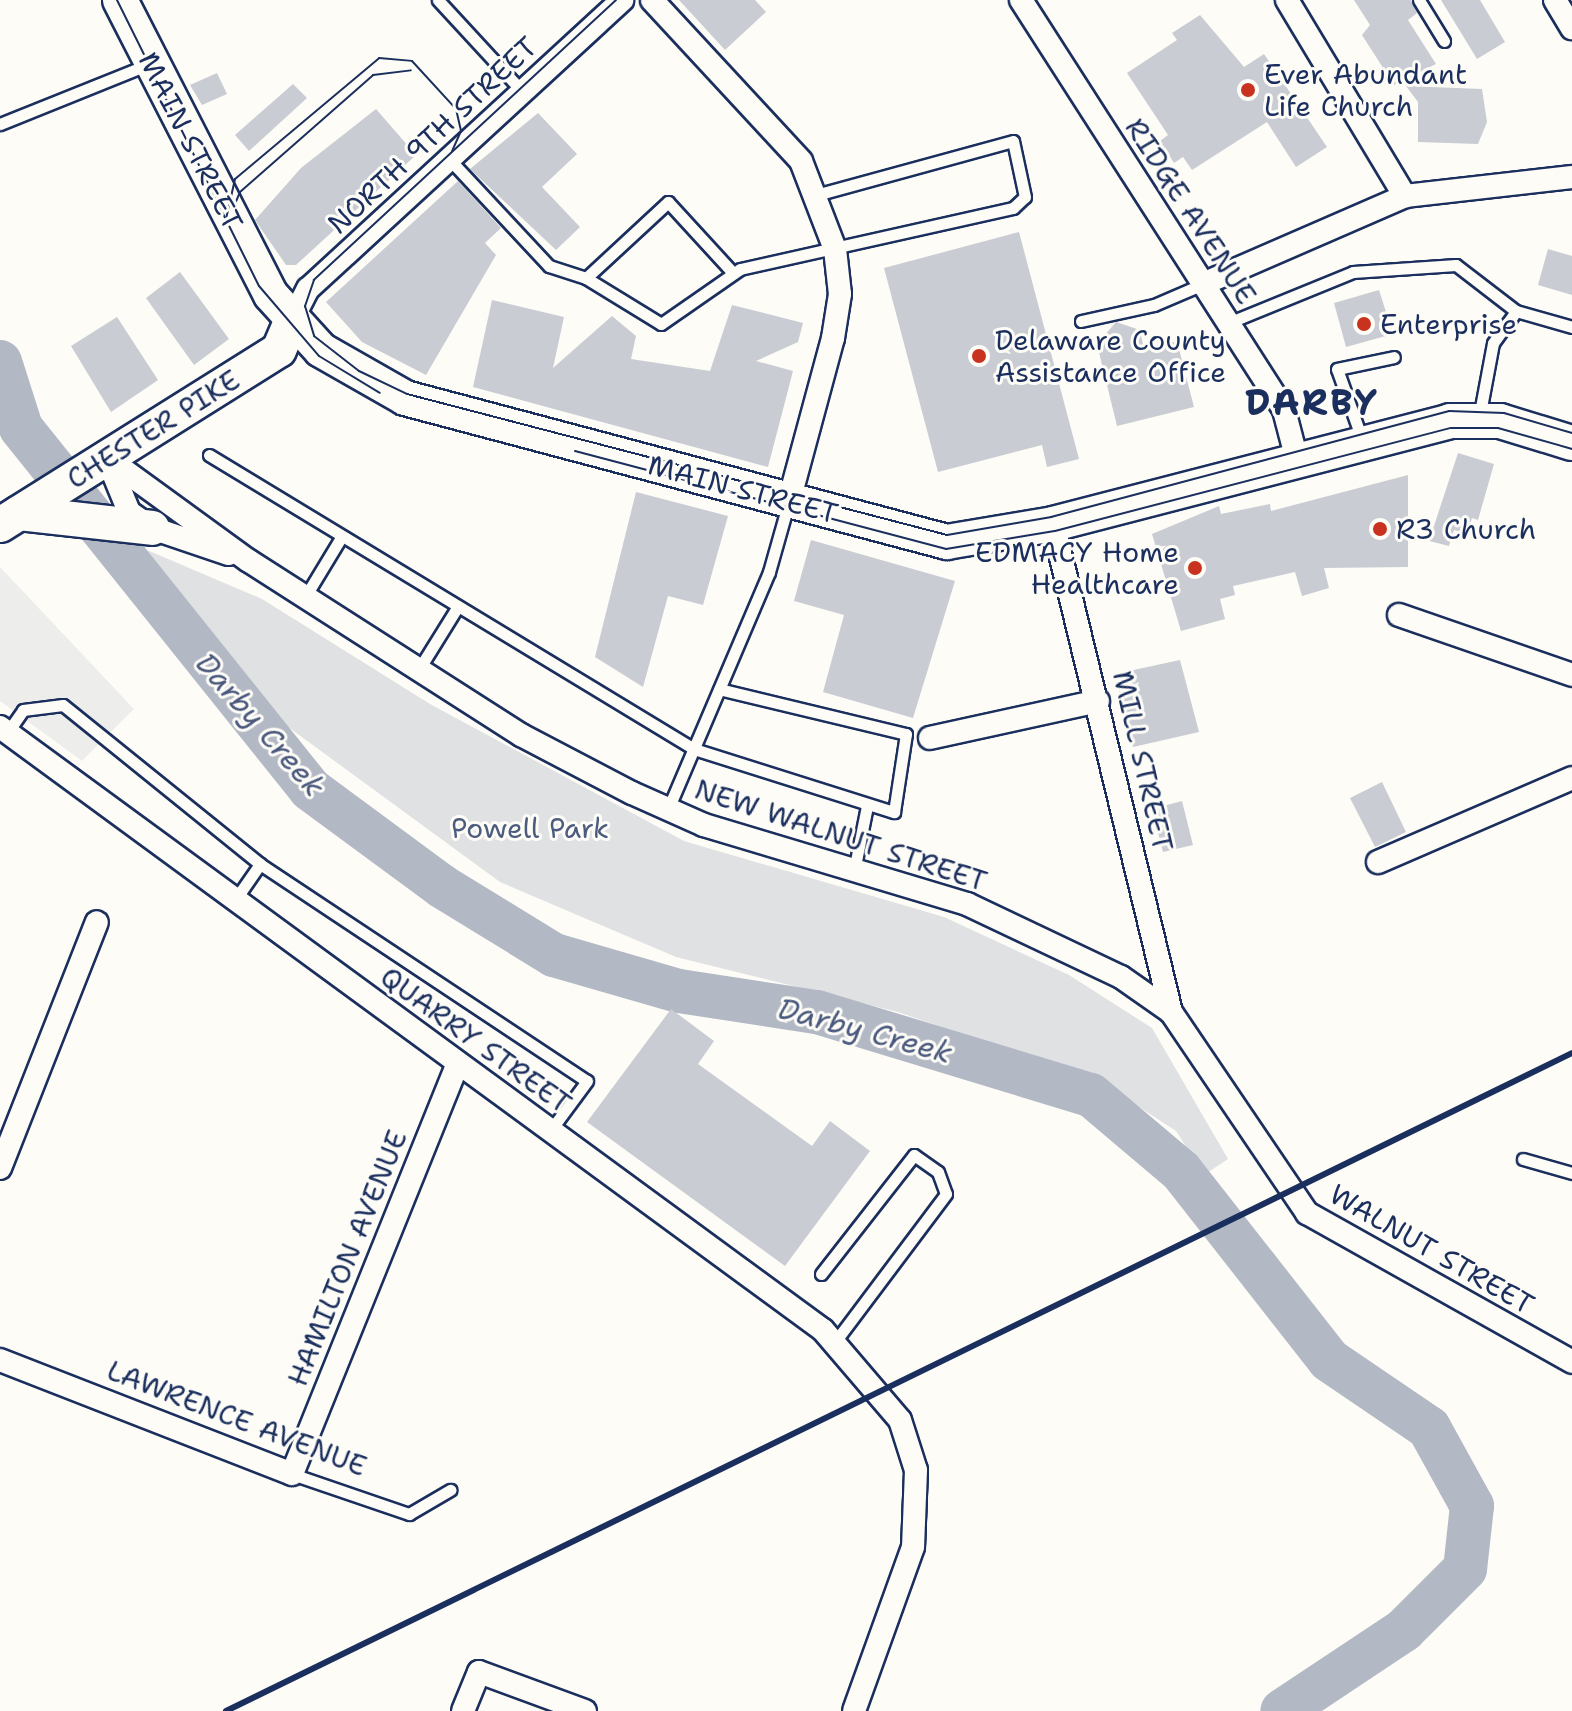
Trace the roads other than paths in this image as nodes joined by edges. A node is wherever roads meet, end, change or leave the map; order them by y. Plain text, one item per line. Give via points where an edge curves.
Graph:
1 (120, 0) edge
2 (438, 0) edge
3 (622, 0) edge
4 (652, 0) edge
5 (1021, 0) edge
6 (1287, 0) edge
7 (1419, 0) edge
8 (1555, 0) edge
9 (1572, 28) edge
10 (1444, 41) dead end
11 (151, 63) junction
12 (523, 93) junction
13 (0, 124) edge
14 (451, 161) junction
15 (1572, 177) edge
16 (816, 195) junction
17 (1405, 196) junction
18 (835, 249) junction
19 (733, 273) junction
20 (586, 278) junction
21 (1203, 284) junction
22 (1516, 311) junction
23 (292, 320) junction
24 (1081, 321) dead end
25 (1228, 323) junction
26 (1572, 327) edge
27 (1394, 357) dead end
28 (1479, 419) junction
29 (1364, 443) junction
30 (1572, 443) edge
31 (209, 455) dead end
32 (1297, 460) junction
33 (94, 466) junction
34 (789, 501) junction
35 (9, 519) edge
36 (1053, 524) junction
37 (152, 528) junction
38 (342, 536) junction
39 (249, 561) junction
40 (305, 597) junction
41 (458, 606) junction
42 (1399, 615) dead end
43 (419, 669) junction
44 (1572, 675) edge
45 (719, 689) junction
46 (1098, 701) junction
47 (4, 730) edge
48 (906, 734) junction
49 (930, 738) joint
50 (694, 749) junction
51 (1572, 778) edge
52 (867, 806) junction
53 (668, 809) junction
54 (1378, 862) dead end
55 (260, 864) junction
56 (854, 871) junction
57 (235, 900) junction
58 (97, 922) dead end
59 (1171, 1012) junction
60 (458, 1064) junction
61 (550, 1131) junction
62 (1523, 1159) dead end
63 (0, 1168) edge
64 (1572, 1173) edge
65 (821, 1274) dead end
66 (834, 1343) junction
67 (0, 1360) edge
68 (1572, 1362) edge
69 (292, 1474) junction
70 (450, 1490) dead end
71 (463, 1711) edge
72 (585, 1711) edge
73 (854, 1711) edge

1 - 11 main road, MAIN STREET
2 - 12 lane
3 - 12 street, NORTH 9TH STREET
4 - 16 street via 755,105 801,161
5 - 21 street, RIDGE AVENUE
6 - 17 street
7 - 10 lane
8 - 9 street
11 - 13 lane
11 - 23 main road, MAIN STREET via 258,272
12 - 14 street, NORTH 9TH STREET
14 - 20 lane via 549,266
14 - 23 street, NORTH 9TH STREET via 308,289
15 - 17 street
16 - 18 street
16 - 18 lane via 1013,141 1025,197 1013,208
17 - 21 street
18 - 19 lane
18 - 34 street via 840,294 833,338
19 - 20 lane via 661,324
19 - 20 lane via 668,202
21 - 24 lane via 1154,305
21 - 25 street, RIDGE AVENUE
22 - 25 lane via 1456,265 1401,264 1353,272
22 - 26 lane
22 - 28 lane via 1493,343
23 - 33 main road, CHESTER PIKE via 279,350
23 - 34 main road, MAIN STREET via 355,376 405,398
25 - 32 street, RIDGE AVENUE via 1284,410
27 - 29 lane via 1337,369
28 - 29 main road, MAIN STREET
28 - 30 main road, MAIN STREET
29 - 32 main road, MAIN STREET
31 - 38 lane
32 - 36 main road, MAIN STREET
33 - 35 main road, CHESTER PIKE
33 - 37 street, NEW WALNUT STREET via 120,500
33 - 39 street, NEW WALNUT STREET
34 - 36 main road, MAIN STREET via 947,542
34 - 45 lane via 769,572
35 - 37 main road
36 - 46 street, MILL STREET
37 - 39 street, NEW WALNUT STREET
38 - 40 lane
38 - 41 lane
39 - 40 street, NEW WALNUT STREET
40 - 43 street, NEW WALNUT STREET
41 - 43 lane
41 - 50 lane
42 - 44 street
43 - 53 street, NEW WALNUT STREET via 521,735
45 - 48 lane
45 - 50 lane
46 - 49 street
46 - 59 street, MILL STREET
47 - 55 lane via 23,710 63,705
47 - 57 street, QUARRY STREET
48 - 49 lane
48 - 52 lane via 894,812
50 - 52 lane
50 - 53 lane
51 - 54 street
52 - 56 lane
53 - 56 street, NEW WALNUT STREET
55 - 57 lane
55 - 61 lane via 587,1081
56 - 59 street, NEW WALNUT STREET via 967,904 1067,948
57 - 60 street, QUARRY STREET
58 - 63 street
59 - 68 street, WALNUT STREET via 1307,1213
60 - 61 street, QUARRY STREET
60 - 69 street, HAMILTON AVENUE
61 - 66 street, QUARRY STREET
62 - 64 lane
65 - 66 lane via 914,1155 938,1172 946,1194
66 - 73 street, QUARRY STREET via 900,1420 916,1470 913,1547
67 - 69 street, LAWRENCE AVENUE
69 - 70 lane, LAWRENCE AVENUE via 409,1514
71 - 72 street via 479,1672

